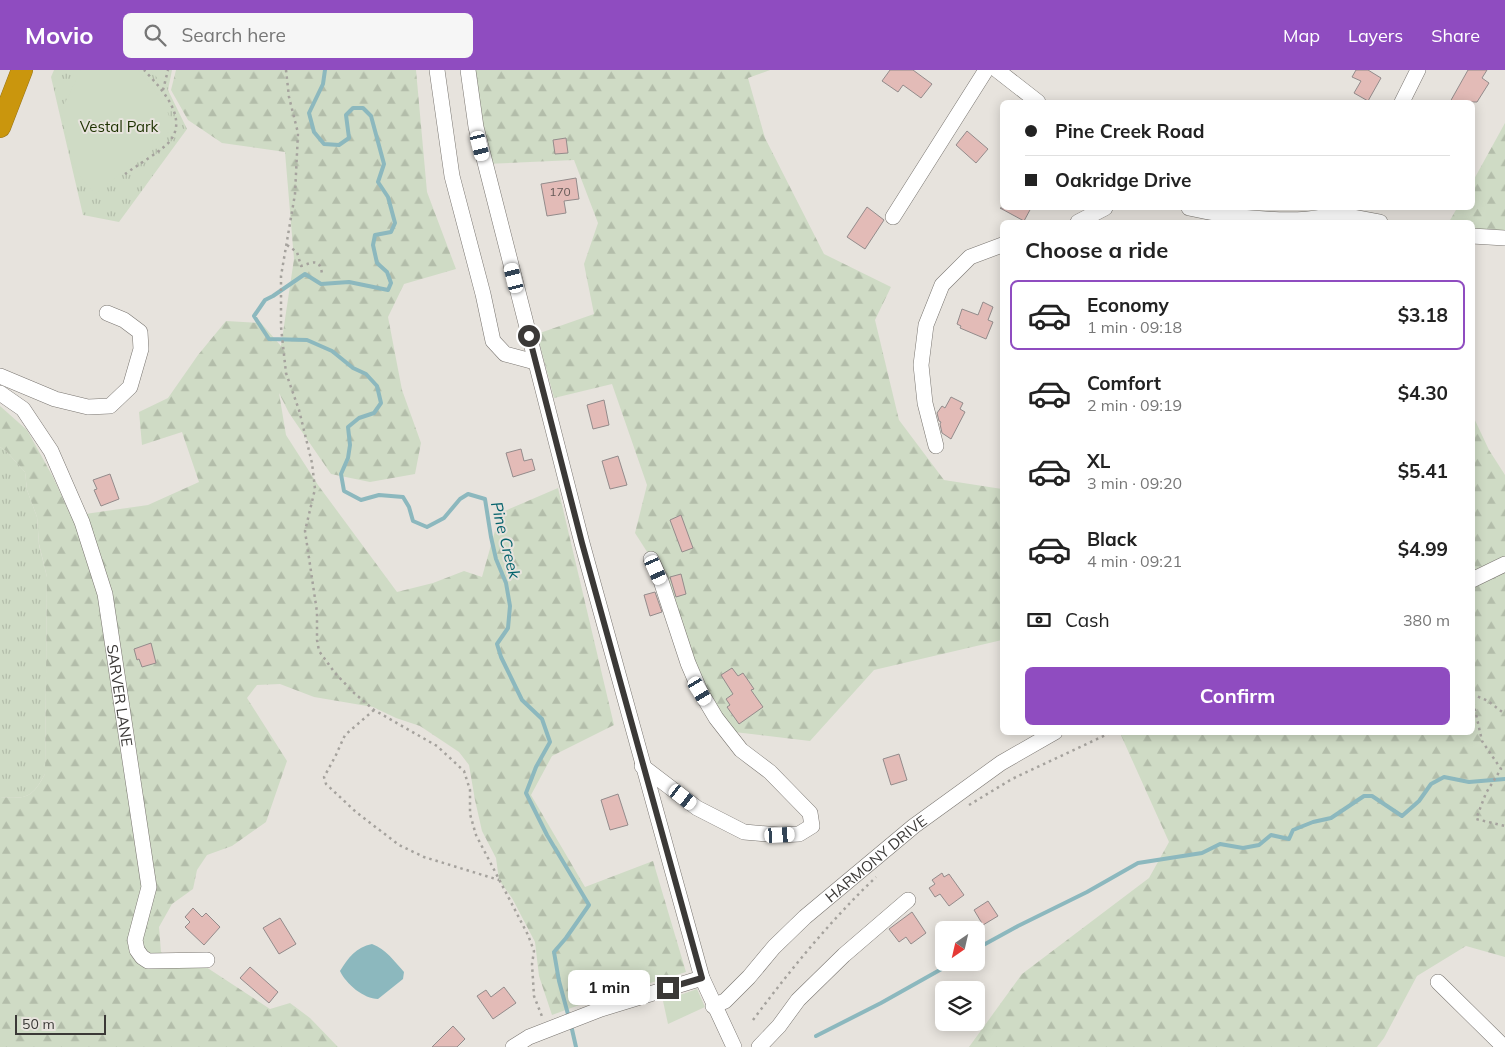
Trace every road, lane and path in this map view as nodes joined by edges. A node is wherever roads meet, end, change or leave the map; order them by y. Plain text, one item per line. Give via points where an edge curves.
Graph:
1 (22, 70) edge
2 (144, 70) edge
3 (168, 70) edge
4 (286, 70) edge
5 (437, 70) edge
6 (468, 70) edge
7 (986, 70) edge
8 (997, 70) edge
9 (1418, 70) edge
10 (163, 91) junction
11 (1035, 100) edge
12 (1403, 100) edge
13 (0, 127) edge
14 (125, 174) dead end
15 (1102, 210) edge
16 (1200, 210) edge
17 (1347, 215) edge
18 (893, 217) dead end
19 (1083, 220) edge
20 (1371, 220) edge
21 (1475, 236) edge
22 (1505, 238) edge
23 (287, 245) junction
24 (1000, 246) edge
25 (322, 274) dead end
26 (107, 314) dead end
27 (535, 362) junction
28 (0, 376) edge
29 (0, 393) edge
30 (936, 446) dead end
31 (651, 558) dead end
32 (1505, 564) edge
33 (1475, 579) edge
34 (1475, 696) edge
35 (1475, 708) edge
36 (374, 710) junction
37 (1505, 714) edge
38 (1050, 735) edge
39 (1106, 735) edge
40 (642, 766) junction
41 (966, 806) dead end
42 (1505, 826) edge
43 (881, 872) dead end
44 (499, 880) junction
45 (908, 900) dead end
46 (207, 960) dead end
47 (702, 978) junction
48 (1438, 982) dead end
49 (713, 1006) junction
50 (753, 1020) dead end
51 (548, 1030) junction
52 (513, 1047) edge
53 (734, 1047) edge
54 (759, 1047) edge
55 (1504, 1047) edge

1 - 13 highway
2 - 10 path
3 - 10 path
4 - 23 path via 298,133 295,194
5 - 27 street via 452,176 494,342 505,354
6 - 27 street via 476,127
7 - 18 street
8 - 11 street
9 - 12 street
10 - 14 path via 174,113 175,132 169,142
15 - 19 street
16 - 17 street via 1268,219
17 - 20 street
21 - 22 street
23 - 25 path via 297,252 301,266 315,262 320,265
23 - 36 path via 281,276 281,327 286,374 299,410 315,488 305,531 317,612 319,652 353,692
24 - 30 street via 970,257 942,285 926,325 921,365 925,403
26 - 28 street via 124,320 140,332 141,349 130,387 110,406 88,407 55,399
27 - 40 street
29 - 46 street, SARVER LANE via 23,409 52,451 82,522 105,594 150,887 135,940 137,950 148,961 155,962
31 - 40 street via 688,663 716,718 742,750 770,772 810,813 812,826 799,834 744,832 697,808
32 - 33 street
34 - 37 path
35 - 42 path via 1482,740 1501,769 1476,818
36 - 44 path via 437,746 464,771 476,835
36 - 44 path via 345,734 324,777 326,784 399,845 424,857
38 - 49 street, HARMONY DRIVE via 1000,763 914,826 804,918 725,1001
39 - 41 path via 1012,779
40 - 47 street
43 - 50 path via 800,957
44 - 51 path via 534,952 534,996
45 - 54 street via 805,993
47 - 49 street
47 - 51 street via 601,1009
48 - 55 street
49 - 53 street
51 - 52 street

